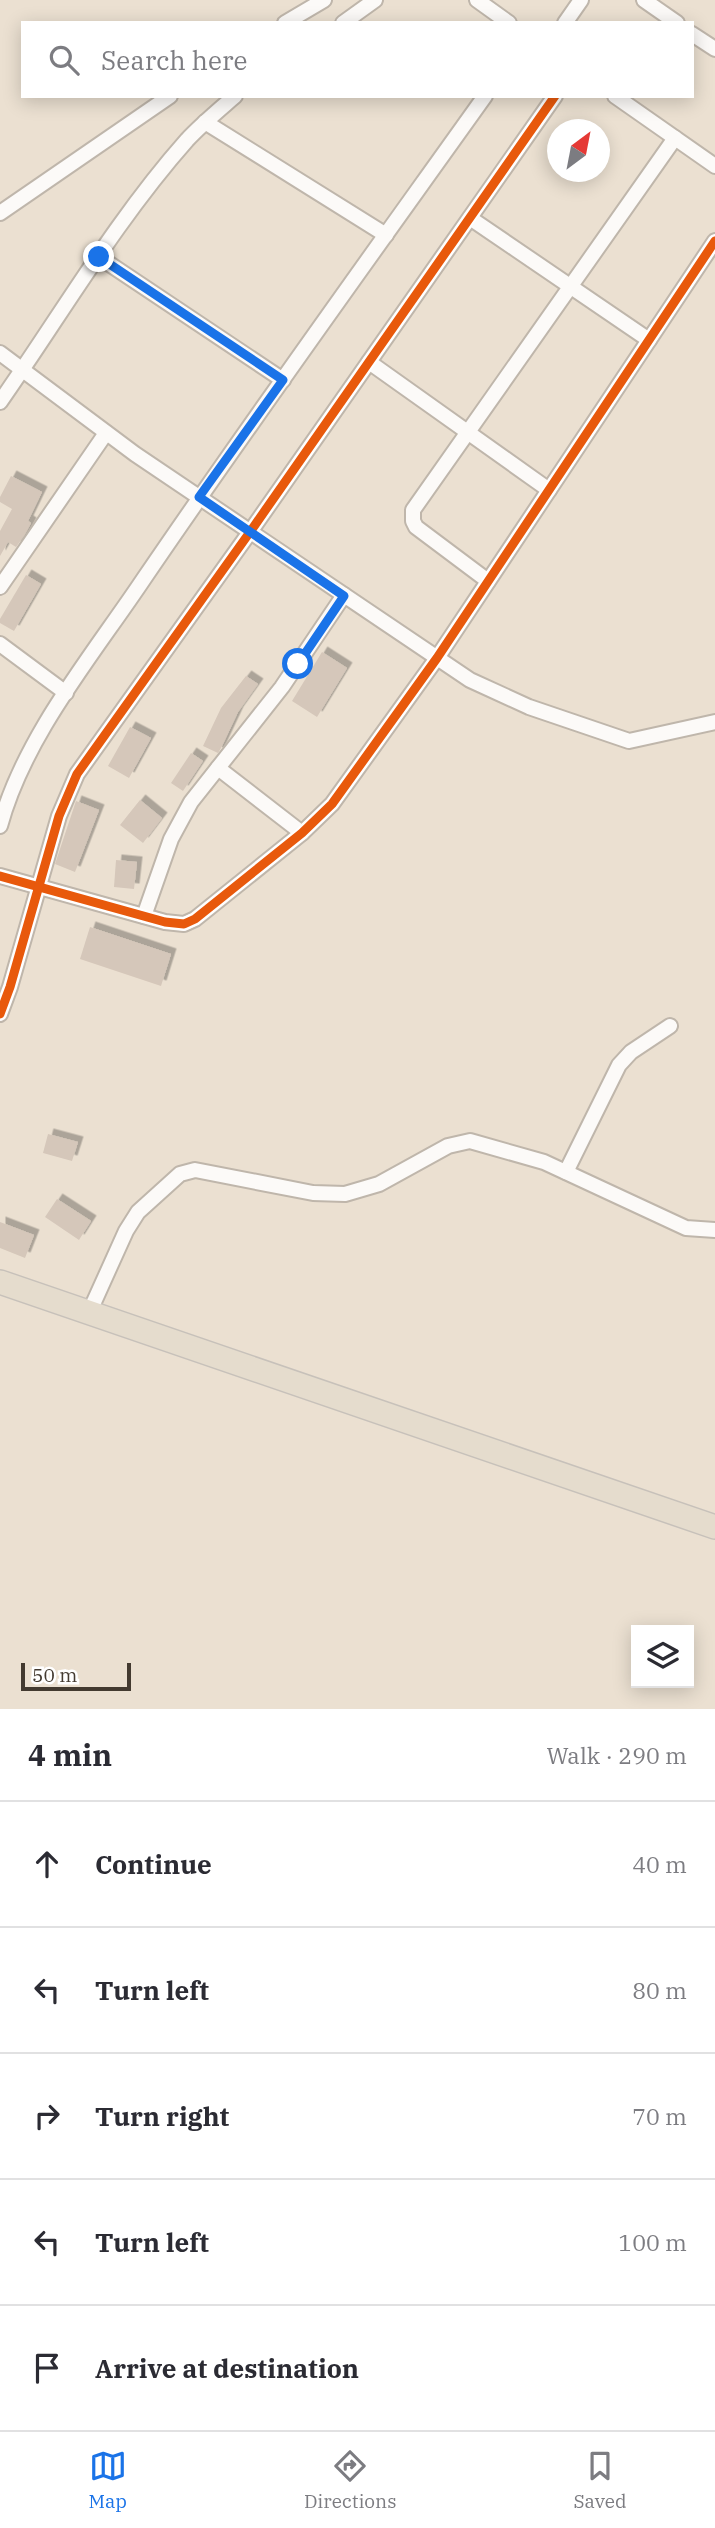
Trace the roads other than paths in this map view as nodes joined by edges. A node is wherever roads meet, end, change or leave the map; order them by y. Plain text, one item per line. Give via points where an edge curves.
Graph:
1 (324, 0) edge
2 (375, 0) edge
3 (477, 0) edge
4 (581, 0) edge
5 (644, 0) edge
6 (288, 21) edge
7 (346, 21) edge
8 (506, 21) edge
9 (566, 21) edge
10 (674, 21) edge
11 (694, 35) edge
12 (715, 50) edge
13 (167, 98) edge
14 (233, 98) edge
15 (484, 98) edge
16 (554, 98) edge
17 (618, 98) edge
18 (205, 122) junction
19 (675, 138) junction
20 (715, 166) edge
21 (0, 213) edge
22 (470, 218) junction
23 (386, 235) junction
24 (715, 241) edge
25 (99, 257) junction
26 (570, 287) junction
27 (649, 340) junction
28 (0, 353) edge
29 (369, 362) junction
30 (23, 370) junction
31 (283, 380) junction
32 (0, 402) edge
33 (106, 433) junction
34 (469, 433) junction
35 (549, 490) junction
36 (199, 497) junction
37 (250, 532) junction
38 (488, 581) junction
39 (0, 587) edge
40 (344, 596) junction
41 (0, 644) edge
42 (437, 658) junction
43 (66, 693) junction
44 (715, 722) edge
45 (218, 768) junction
46 (0, 826) edge
47 (302, 834) junction
48 (0, 876) edge
49 (39, 887) junction
50 (144, 916) junction
51 (0, 1014) edge
52 (670, 1026) dead end
53 (566, 1172) junction
54 (715, 1230) edge
55 (0, 1282) edge
56 (89, 1313) junction
57 (715, 1527) edge

1 - 6 street
2 - 7 street
3 - 8 street
4 - 9 street
5 - 10 street
11 - 12 street
13 - 21 street
14 - 18 street
15 - 23 street
16 - 22 street
17 - 19 street
18 - 23 street
18 - 25 street via 157,177
19 - 20 street
19 - 26 street
22 - 26 street
22 - 29 street
23 - 31 street
24 - 27 street
25 - 30 street
25 - 31 street
26 - 27 street
26 - 34 street
27 - 35 street
28 - 30 street
29 - 34 street
29 - 37 street
30 - 32 street
30 - 33 street
31 - 36 street
33 - 36 street
33 - 39 street
34 - 35 street
34 - 38 street via 416,506 413,521
35 - 38 street
36 - 37 street
36 - 43 street
37 - 40 street
37 - 49 street via 77,774 59,816
38 - 42 street
40 - 42 street
40 - 45 street via 282,687
41 - 43 street
42 - 44 street via 488,690 629,741
42 - 47 street via 332,804
43 - 46 street via 24,762
45 - 47 street
45 - 50 street via 179,822
47 - 50 street via 195,919 175,924
48 - 49 street
49 - 50 street
49 - 51 street
52 - 53 street via 619,1065
53 - 54 street via 679,1225
53 - 56 street via 470,1141 448,1146 379,1184 345,1194 186,1172 131,1222
55 - 56 highway
56 - 57 highway

